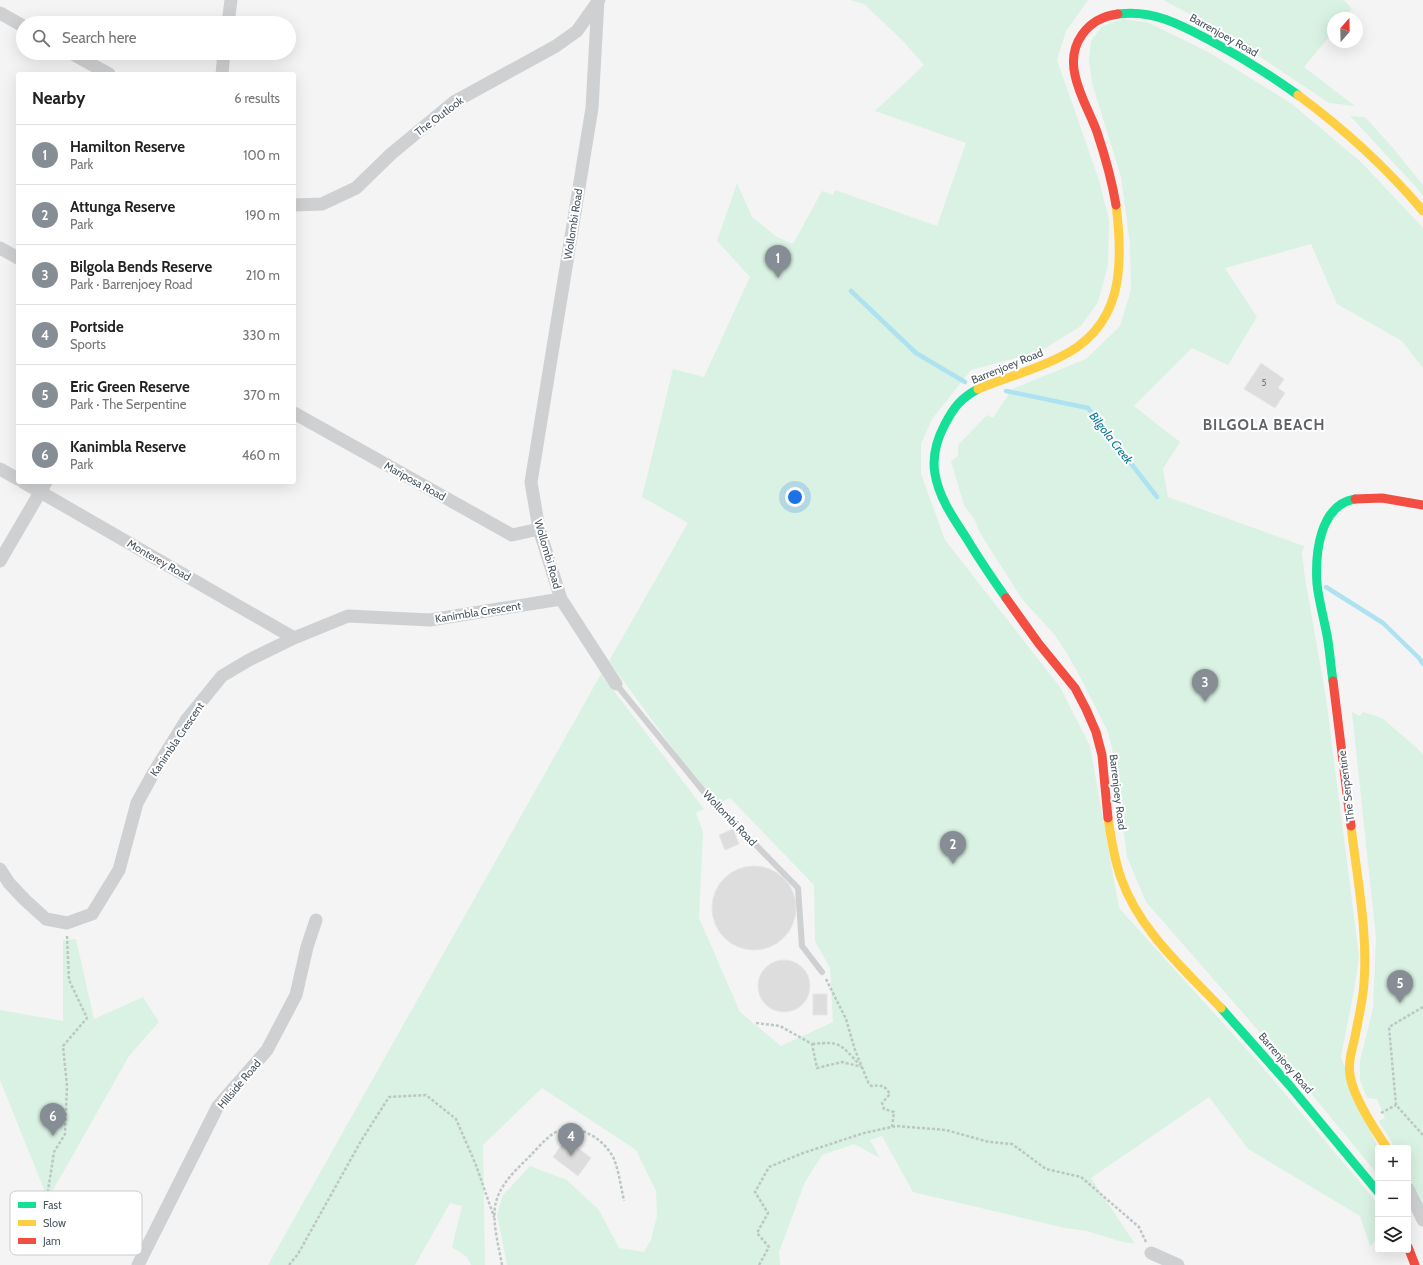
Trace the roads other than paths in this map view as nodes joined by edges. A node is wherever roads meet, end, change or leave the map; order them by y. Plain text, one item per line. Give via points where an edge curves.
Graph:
1 (231, 0) edge
2 (599, 0) edge
3 (0, 13) edge
4 (229, 16) edge
5 (16, 22) edge
6 (83, 60) edge
7 (223, 60) edge
8 (104, 72) edge
9 (222, 72) edge
10 (296, 205) edge
11 (1423, 212) edge
12 (0, 248) edge
13 (16, 257) edge
14 (296, 414) edge
15 (0, 469) edge
16 (16, 478) edge
17 (31, 484) edge
18 (43, 487) edge
19 (1423, 505) edge
20 (539, 529) junction
21 (0, 561) edge
22 (561, 599) junction
23 (294, 638) junction
24 (616, 684) joint
25 (0, 869) edge
26 (316, 920) dead end
27 (822, 972) road end
28 (1385, 1145) edge
29 (1375, 1188) edge
30 (1411, 1195) edge
31 (1423, 1220) edge
32 (1151, 1253) road end
33 (1410, 1253) edge
34 (138, 1265) edge
35 (1178, 1265) edge
36 (1415, 1265) edge

1 - 4 street
2 - 10 street, The Outlook via 576,31 556,46 454,102 391,154 356,188 322,204
2 - 20 street, Wollombi Road via 592,108 531,482
3 - 5 street
6 - 8 street
7 - 9 street
11 - 29 main road, Barrenjoey Road via 1386,168 1357,141 1259,67 1147,7 1114,7 1088,25 1078,43 1074,67 1110,176 1120,241 1117,285 1107,314 1093,333 1069,352 966,397 946,422 935,453 938,484 948,509 984,566 1077,692 1090,716 1102,752 1110,828 1119,874 1136,912 1166,950 1234,1022 1328,1129
12 - 13 street
14 - 20 street, Mariposa Road via 512,535
15 - 16 street
17 - 18 street, Monterey Road
18 - 21 street
18 - 23 street, Monterey Road
19 - 28 main road, The Serpentine via 1372,498 1341,504 1327,520 1320,539 1316,563 1360,894 1365,960 1361,1007 1349,1063 1350,1077 1369,1120
20 - 22 street, Wollombi Road
22 - 23 street, Kanimbla Crescent via 430,620 348,616
22 - 24 street, Wollombi Road
23 - 25 street, Kanimbla Crescent via 222,676 187,719 137,803 119,870 92,914 67,923 46,919 25,900
24 - 27 lane, Wollombi Road via 704,792 798,888 802,946
26 - 34 street, Hillside Road via 296,995 267,1050 218,1106
30 - 31 street
32 - 35 street
33 - 36 main road

